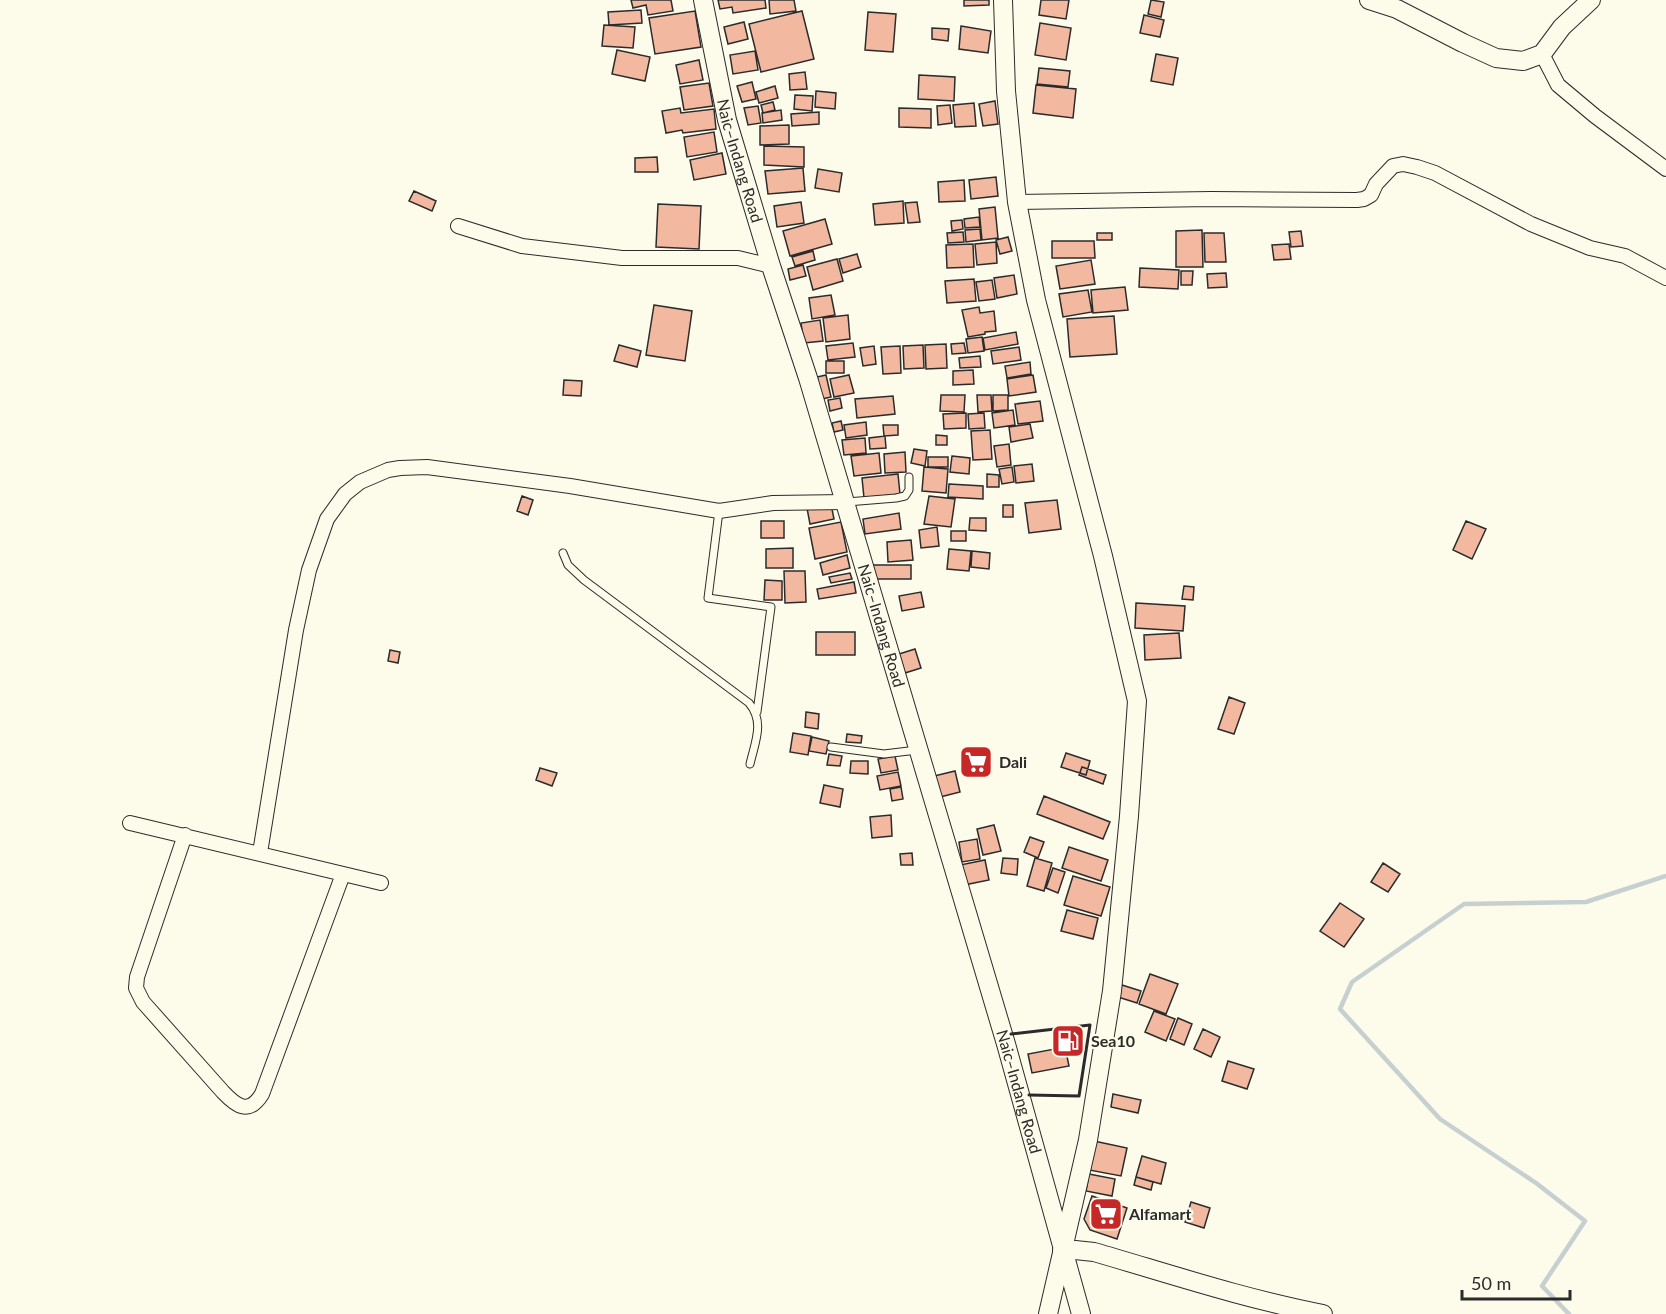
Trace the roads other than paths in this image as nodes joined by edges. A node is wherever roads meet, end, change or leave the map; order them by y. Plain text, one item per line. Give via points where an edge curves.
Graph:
1 (703, 0) edge
2 (1003, 0) edge
3 (1369, 0) edge
4 (1591, 0) edge
5 (1542, 54) junction
6 (1666, 169) edge
7 (1017, 202) junction
8 (458, 226) dead end
9 (771, 266) junction
10 (1666, 278) edge
11 (909, 477) dead end
12 (845, 502) junction
13 (719, 511) junction
14 (563, 553) dead end
15 (757, 712) junction
16 (831, 747) dead end
17 (918, 750) junction
18 (750, 764) dead end
19 (130, 823) dead end
20 (185, 835) junction
21 (260, 853) junction
22 (344, 874) junction
23 (381, 883) dead end
24 (1062, 1251) junction
25 (1048, 1314) edge
26 (1081, 1314) edge
27 (1323, 1314) edge

1 - 9 street, Naic–Indang Road via 728,120
2 - 7 street via 1006,92
3 - 5 street via 1397,9 1496,58 1522,61
4 - 5 street via 1562,27
5 - 6 street via 1558,85
7 - 10 street via 1358,200 1371,195 1393,166 1403,164 1435,173 1531,224 1590,248 1625,256
7 - 24 street via 1036,300 1137,701 1112,991 1088,1140
8 - 9 street via 522,246 622,258 738,258
9 - 12 street, Naic–Indang Road
11 - 12 lane via 905,496
12 - 13 street via 773,503
12 - 17 street, Naic–Indang Road
13 - 15 lane via 708,598 771,607
13 - 21 street via 427,467 388,470 352,487 327,519 309,570
14 - 15 lane via 568,565 584,580
15 - 18 lane via 758,728
16 - 17 lane via 884,754
17 - 24 street, Naic–Indang Road via 1006,1044
19 - 20 street
20 - 21 street
20 - 22 street via 136,988 143,1002 216,1084 243,1107 255,1104 264,1089
21 - 22 street
22 - 23 street
24 - 25 street
24 - 26 street, Naic–Indang Road
24 - 27 street via 1094,1252

